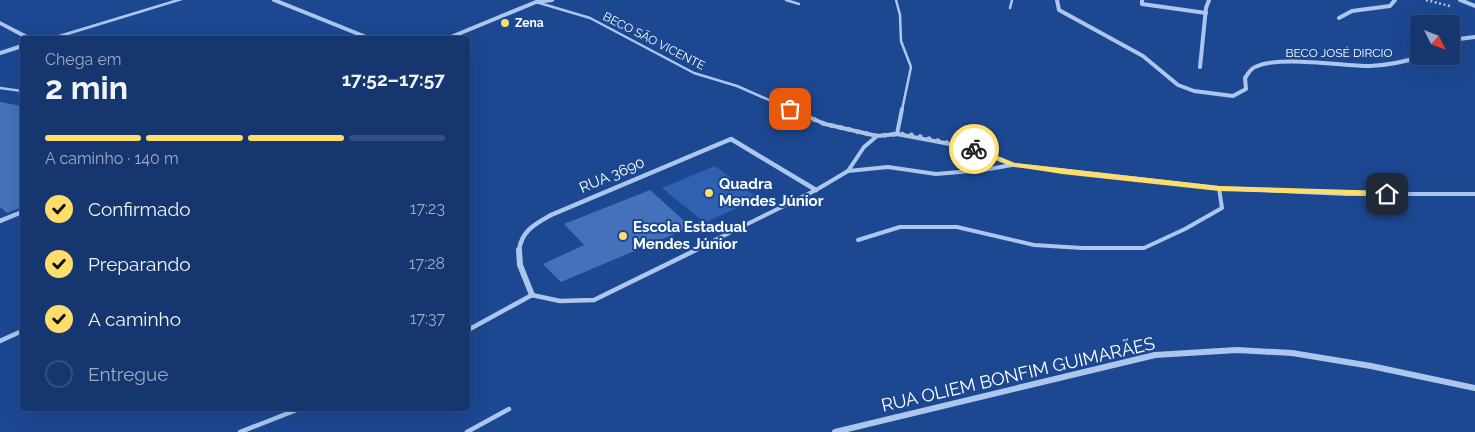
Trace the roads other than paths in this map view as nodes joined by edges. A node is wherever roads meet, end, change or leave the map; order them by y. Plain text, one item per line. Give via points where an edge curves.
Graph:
1 (180, 0) edge
2 (274, 0) edge
3 (530, 0) edge
4 (552, 0) edge
5 (786, 0) edge
6 (896, 0) edge
7 (1012, 0) edge
8 (1057, 0) edge
9 (1142, 0) edge
10 (1209, 0) edge
11 (1395, 0) edge
12 (1460, 0) edge
13 (536, 2) junction
14 (799, 4) dead end
15 (1475, 6) edge
16 (1010, 8) dead end
17 (1206, 13) junction
18 (1339, 18) dead end
19 (0, 22) edge
20 (26, 36) edge
21 (58, 36) edge
22 (364, 36) edge
23 (453, 36) edge
24 (1475, 37) edge
25 (1460, 39) edge
26 (20, 47) edge
27 (0, 53) edge
28 (1410, 59) edge
29 (1200, 67) dead end
30 (0, 88) edge
31 (20, 91) edge
32 (897, 134) junction
33 (877, 136) junction
34 (1014, 165) junction
35 (848, 171) junction
36 (1219, 188) junction
37 (816, 190) junction
38 (1475, 194) edge
39 (20, 213) edge
40 (0, 221) edge
41 (858, 240) dead end
42 (532, 295) junction
43 (470, 329) edge
44 (20, 332) edge
45 (0, 341) edge
46 (1475, 388) edge
47 (509, 409) dead end
48 (294, 411) edge
49 (240, 432) edge
50 (467, 432) edge
51 (835, 432) edge

1 - 21 street
2 - 22 street
3 - 13 street
4 - 13 street
5 - 14 lane
6 - 32 lane via 901,40 910,66
7 - 16 lane
8 - 28 street, BECO JOSÉ DIRCIO via 1059,10 1143,56 1178,84 1216,96 1233,96 1246,89 1245,78 1253,68 1266,64 1386,65
9 - 17 street via 1142,4
10 - 17 street
11 - 18 street via 1390,6 1352,12
12 - 15 street
13 - 23 street
13 - 33 lane, BECO SÃO VICENTE via 590,18 694,74 737,86 825,124
17 - 29 street
19 - 20 street
24 - 25 street
26 - 27 street
30 - 31 lane
32 - 33 lane, BECO SÃO VICENTE
32 - 34 lane, BECO SÃO VICENTE via 971,148
33 - 35 lane via 864,147
34 - 35 lane via 936,174 888,167
34 - 36 lane, BECO SÃO VICENTE
35 - 37 lane
36 - 38 lane, BECO SÃO VICENTE via 1347,194
36 - 41 lane via 1222,208 1144,248 1034,245 957,227 900,227
37 - 42 lane via 594,300 560,301
37 - 42 street, RUA 3690 via 731,139 551,215 524,234 518,253 521,271
39 - 40 street
42 - 43 lane
44 - 45 lane
46 - 51 street, RUA OLIEM BONFIM GUIMARÃES via 1338,359 1265,351 1154,355
47 - 50 lane
48 - 49 lane

